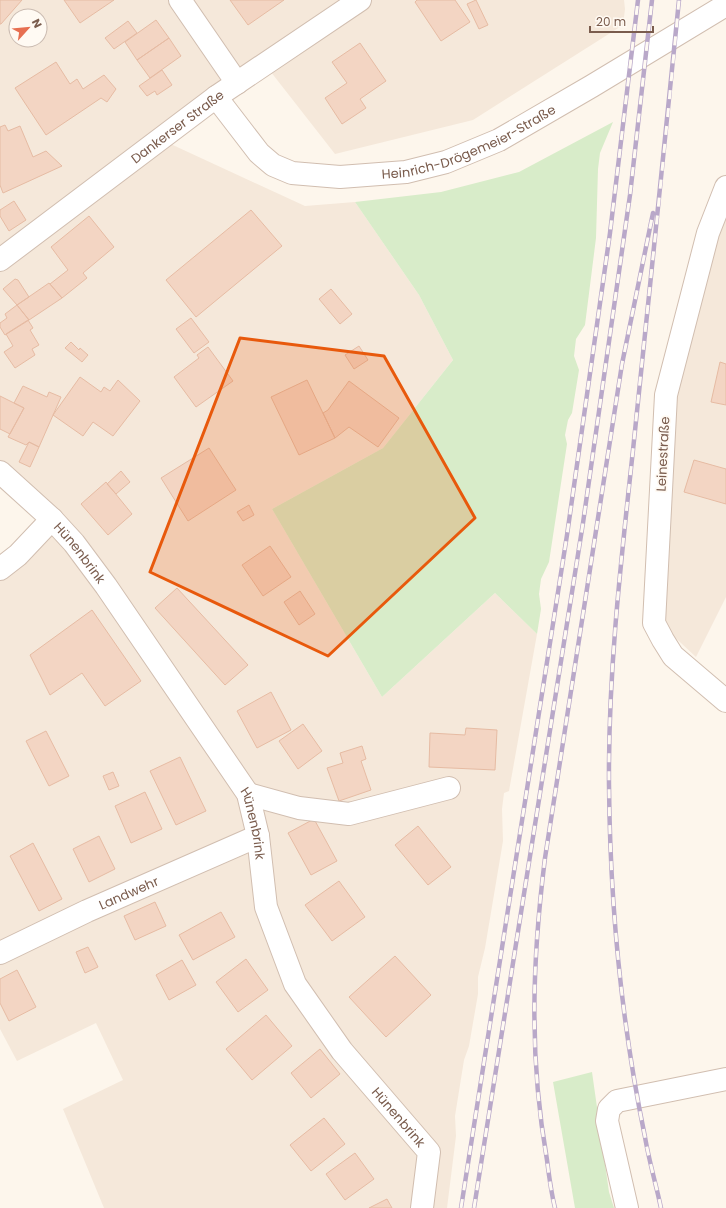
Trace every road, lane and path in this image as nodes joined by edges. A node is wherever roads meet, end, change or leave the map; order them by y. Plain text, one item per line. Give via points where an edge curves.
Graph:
1 (180, 0) edge
2 (360, 0) edge
3 (726, 5) edge
4 (236, 83) junction
5 (216, 97) junction
6 (726, 187) edge
7 (0, 260) edge
8 (0, 472) edge
9 (52, 519) junction
10 (0, 569) edge
11 (726, 701) edge
12 (450, 788) dead end
13 (248, 794) junction
14 (258, 836) junction
15 (0, 953) edge
16 (726, 1079) edge
17 (422, 1208) edge
18 (626, 1208) edge

1 - 4 street
2 - 4 street, Dankerser Straße
3 - 5 street, Heinrich-Drögemeier-Straße via 499,140 446,162 406,172 340,177 292,173 279,168 259,153
4 - 5 street, Dankerser Straße
5 - 7 street, Dankerser Straße
6 - 11 street, Leinestraße via 708,233 666,396 654,622 673,656
8 - 9 street, Hünenbrink
9 - 10 street via 18,555
9 - 13 street, Hünenbrink via 74,543 106,586
12 - 13 street via 349,814 299,808
13 - 14 street, Hünenbrink
14 - 15 street, Landwehr via 87,911
14 - 17 street, Hünenbrink via 266,907 295,984 342,1051 429,1152
16 - 18 street via 617,1101 609,1109 607,1121

